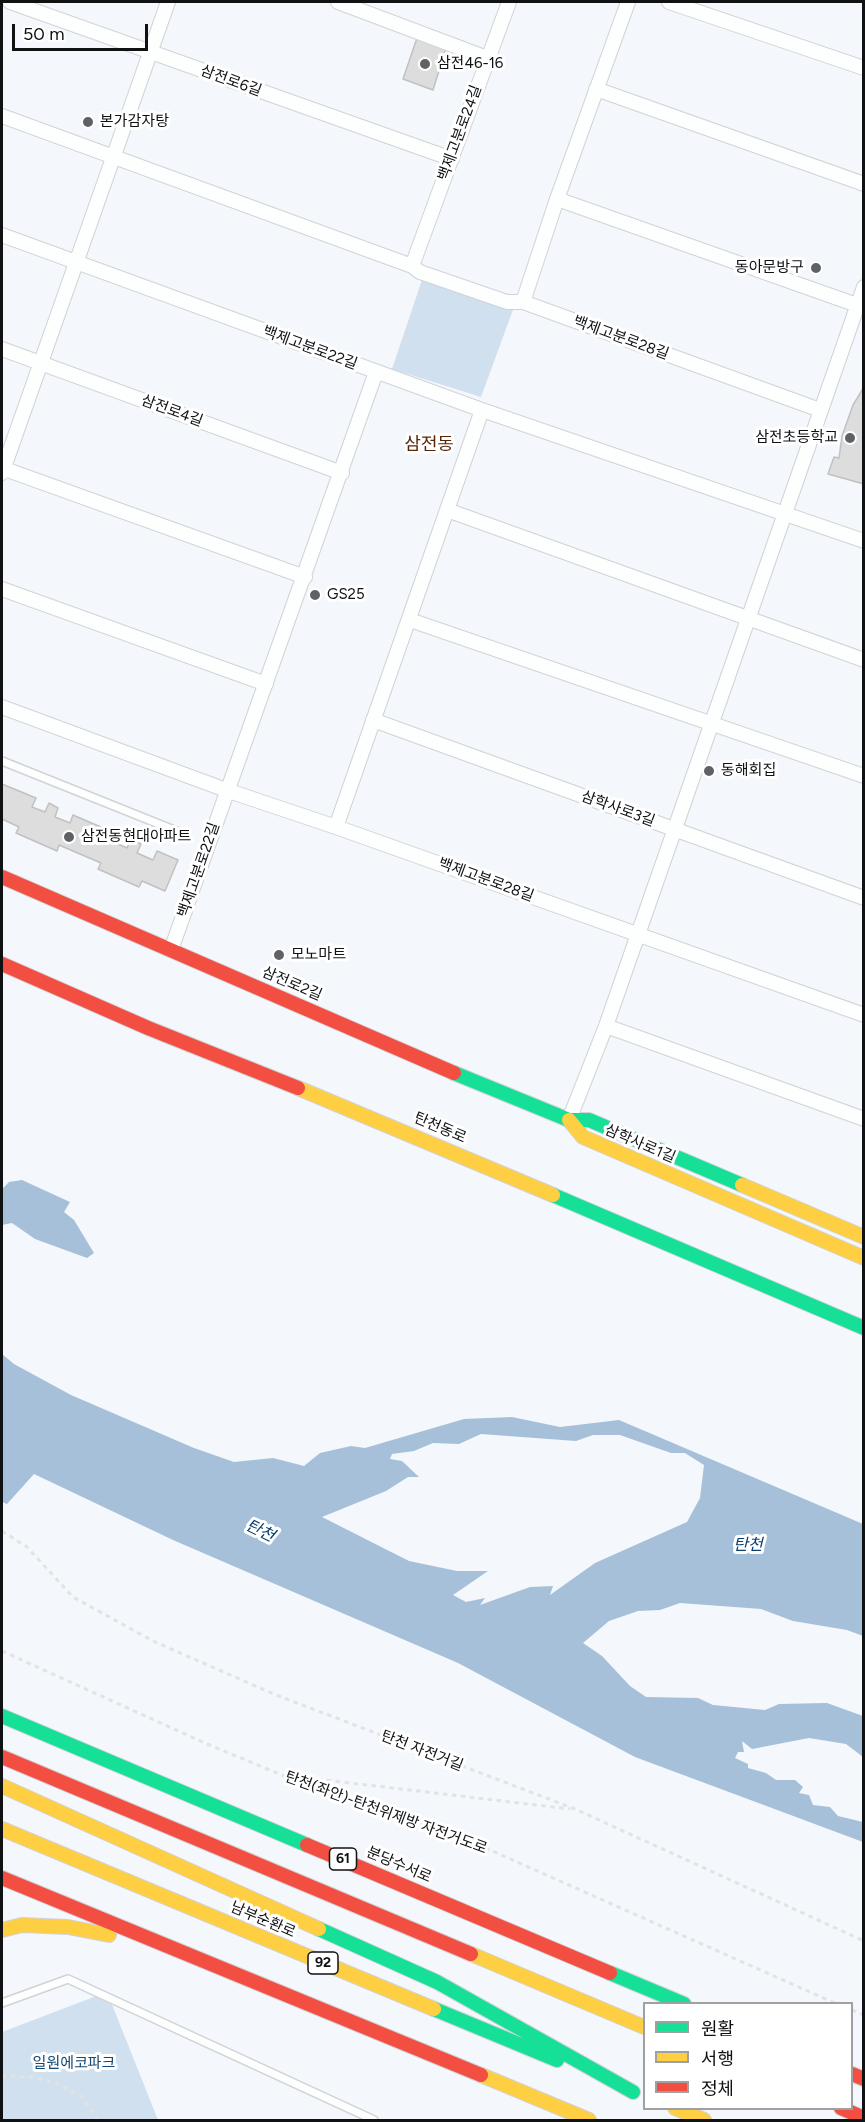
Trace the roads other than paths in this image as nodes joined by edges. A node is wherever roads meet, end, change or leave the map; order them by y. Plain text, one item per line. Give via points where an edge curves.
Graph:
1 (10, 2) edge
2 (168, 2) edge
3 (338, 2) edge
4 (509, 2) edge
5 (628, 2) edge
6 (669, 2) edge
7 (149, 52) junction
8 (487, 58) junction
9 (864, 68) edge
10 (596, 89) junction
11 (2, 116) edge
12 (112, 154) junction
13 (452, 159) junction
14 (864, 184) edge
15 (556, 200) junction
16 (2, 235) edge
17 (74, 262) junction
18 (412, 266) junction
19 (864, 287) edge
20 (523, 302) junction
21 (857, 305) junction
22 (2, 349) edge
23 (39, 363) junction
24 (376, 372) junction
25 (482, 410) junction
26 (820, 410) junction
27 (2, 470) edge
28 (342, 473) junction
29 (447, 510) junction
30 (785, 512) junction
31 (864, 541) edge
32 (305, 577) junction
33 (2, 589) edge
34 (749, 619) junction
35 (410, 620) junction
36 (864, 660) edge
37 (266, 684) junction
38 (2, 707) edge
39 (373, 720) junction
40 (711, 724) junction
41 (2, 761) edge
42 (864, 776) edge
43 (226, 790) junction
44 (336, 827) junction
45 (673, 829) junction
46 (179, 832) dead end
47 (2, 877) edge
48 (864, 898) edge
49 (637, 934) junction
50 (171, 950) junction
51 (2, 964) edge
52 (864, 1016) edge
53 (606, 1026) junction
54 (864, 1119) edge
55 (570, 1120) junction
56 (864, 1237) edge
57 (864, 1258) edge
58 (864, 1328) edge
59 (2, 1716) edge
60 (2, 1757) edge
61 (2, 1786) edge
62 (2, 1829) edge
63 (2, 1878) edge
64 (2, 1930) edge
65 (179, 1954) junction
66 (679, 2002) edge
67 (2, 2003) edge
68 (643, 2026) edge
69 (639, 2094) edge
70 (677, 2110) edge
71 (844, 2110) edge
72 (864, 2118) edge
73 (374, 2121) edge
74 (589, 2121) edge
75 (704, 2121) edge

1 - 7 street, 삼전로6길
2 - 7 street
3 - 8 street
4 - 8 street, 백제고분로24길
5 - 10 street
6 - 9 street
7 - 12 street
7 - 13 street, 삼전로6길
8 - 13 street, 백제고분로24길
10 - 14 street
10 - 15 street
11 - 12 street
12 - 17 street
12 - 18 street
13 - 18 street, 백제고분로24길
15 - 20 street
15 - 21 street
16 - 17 street, 백제고분로22길
17 - 23 street
17 - 24 street, 백제고분로22길
18 - 20 street via 507,302
19 - 21 street
20 - 26 street, 백제고분로28길
21 - 26 street
22 - 23 street, 삼전로4길
23 - 27 street
23 - 28 street, 삼전로4길
24 - 25 street
24 - 28 street, 백제고분로22길
25 - 29 street
25 - 30 street
26 - 30 street
27 - 32 street
28 - 32 street, 백제고분로22길
29 - 34 street
29 - 35 street
30 - 31 street
30 - 34 street
32 - 37 street, 백제고분로22길
33 - 37 street
34 - 36 street
34 - 40 street
35 - 39 street
35 - 40 street
37 - 43 street, 백제고분로22길
38 - 43 street
39 - 44 street
39 - 45 street, 삼학사로3길
40 - 42 street
40 - 45 street
41 - 46 lane
43 - 44 street, 백제고분로28길
43 - 50 street, 백제고분로22길
44 - 49 street, 백제고분로28길
45 - 48 street, 삼학사로3길
45 - 49 street
47 - 50 main road, 삼전로2길
49 - 52 street, 백제고분로28길
49 - 53 street
50 - 55 main road, 삼전로2길
51 - 58 main road, 탄천동로
53 - 54 street
53 - 55 street
55 - 56 main road, 삼학사로1길 via 589,1120
55 - 57 main road, 삼학사로1길 via 583,1137
59 - 66 main road, 분당수서로 / 61
60 - 68 main road
61 - 69 main road via 437,1982
62 - 69 main road, 남부순환로 / 92
63 - 65 main road
64 - 65 main road via 21,1925 68,1927
65 - 74 main road
67 - 73 lane via 68,1979
70 - 75 main road
71 - 72 main road

